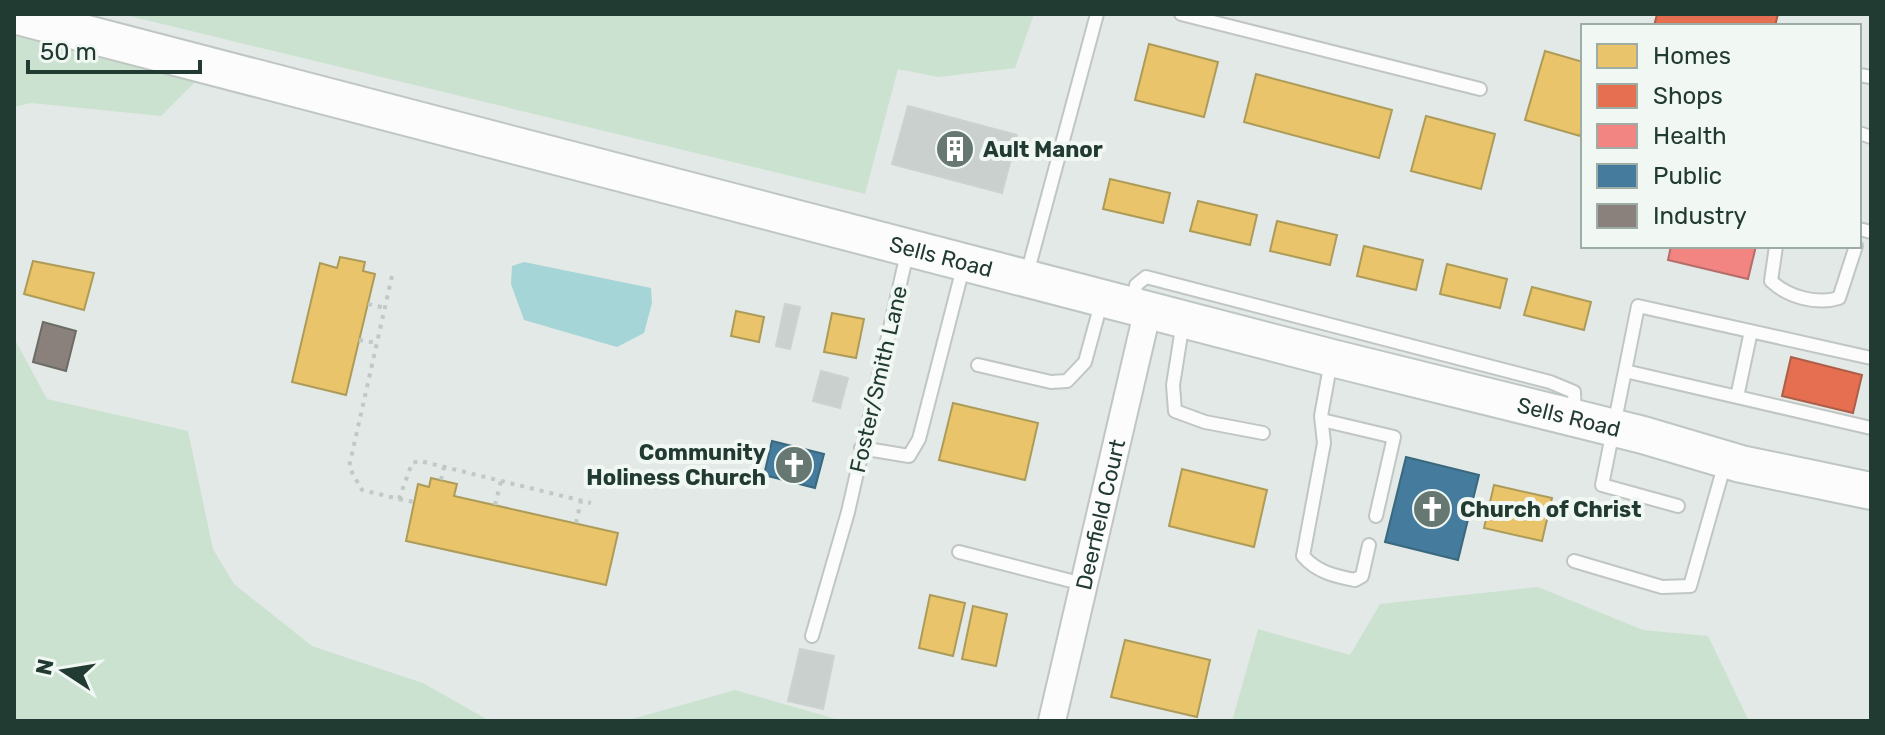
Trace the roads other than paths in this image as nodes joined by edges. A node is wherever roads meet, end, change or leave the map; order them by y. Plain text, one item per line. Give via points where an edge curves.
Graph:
1 (1097, 14) edge
2 (1181, 14) edge
3 (14, 15) edge
4 (1480, 89) dead end
5 (909, 246) junction
6 (1776, 248) edge
7 (1855, 248) edge
8 (965, 261) junction
9 (1026, 277) junction
10 (1128, 304) junction
11 (1221, 312) junction
12 (1184, 319) junction
13 (1751, 331) junction
14 (1313, 342) junction
15 (1871, 358) edge
16 (978, 365) dead end
17 (1625, 371) junction
18 (1737, 397) junction
19 (1322, 420) junction
20 (1614, 428) junction
21 (1871, 428) edge
22 (1263, 433) dead end
23 (861, 448) junction
24 (1726, 459) junction
25 (1871, 491) edge
26 (1678, 506) dead end
27 (1376, 516) dead end
28 (1369, 545) dead end
29 (959, 552) dead end
30 (1574, 561) dead end
31 (1083, 584) junction
32 (812, 636) dead end
33 (1052, 721) edge

1 - 9 lane
2 - 4 lane
3 - 5 street, Sells Road
5 - 8 street, Sells Road
5 - 23 lane, Foster/Smith Lane
6 - 7 lane via 1771,281 1784,293 1827,302 1839,298
8 - 9 street, Sells Road
8 - 23 lane via 919,439 909,456
9 - 10 street, Sells Road
10 - 11 lane via 1146,277
10 - 12 street, Sells Road
10 - 16 lane via 1067,381
10 - 31 street, Deerfield Court
11 - 12 street, Sells Road
11 - 14 street, Sells Road
12 - 22 lane via 1173,385 1175,411
13 - 15 lane
13 - 17 lane via 1638,306
13 - 18 lane
14 - 19 lane
14 - 20 street, Sells Road via 1474,377
17 - 18 lane
17 - 20 lane
18 - 21 lane
19 - 27 lane via 1394,437
19 - 28 lane via 1324,443 1303,556 1312,567 1355,580 1362,576
20 - 24 street, Sells Road
20 - 26 lane via 1602,485
23 - 32 lane, Foster/Smith Lane
24 - 25 street, Sells Road
24 - 30 lane via 1690,586 1662,587
29 - 31 lane
31 - 33 street, Deerfield Court

